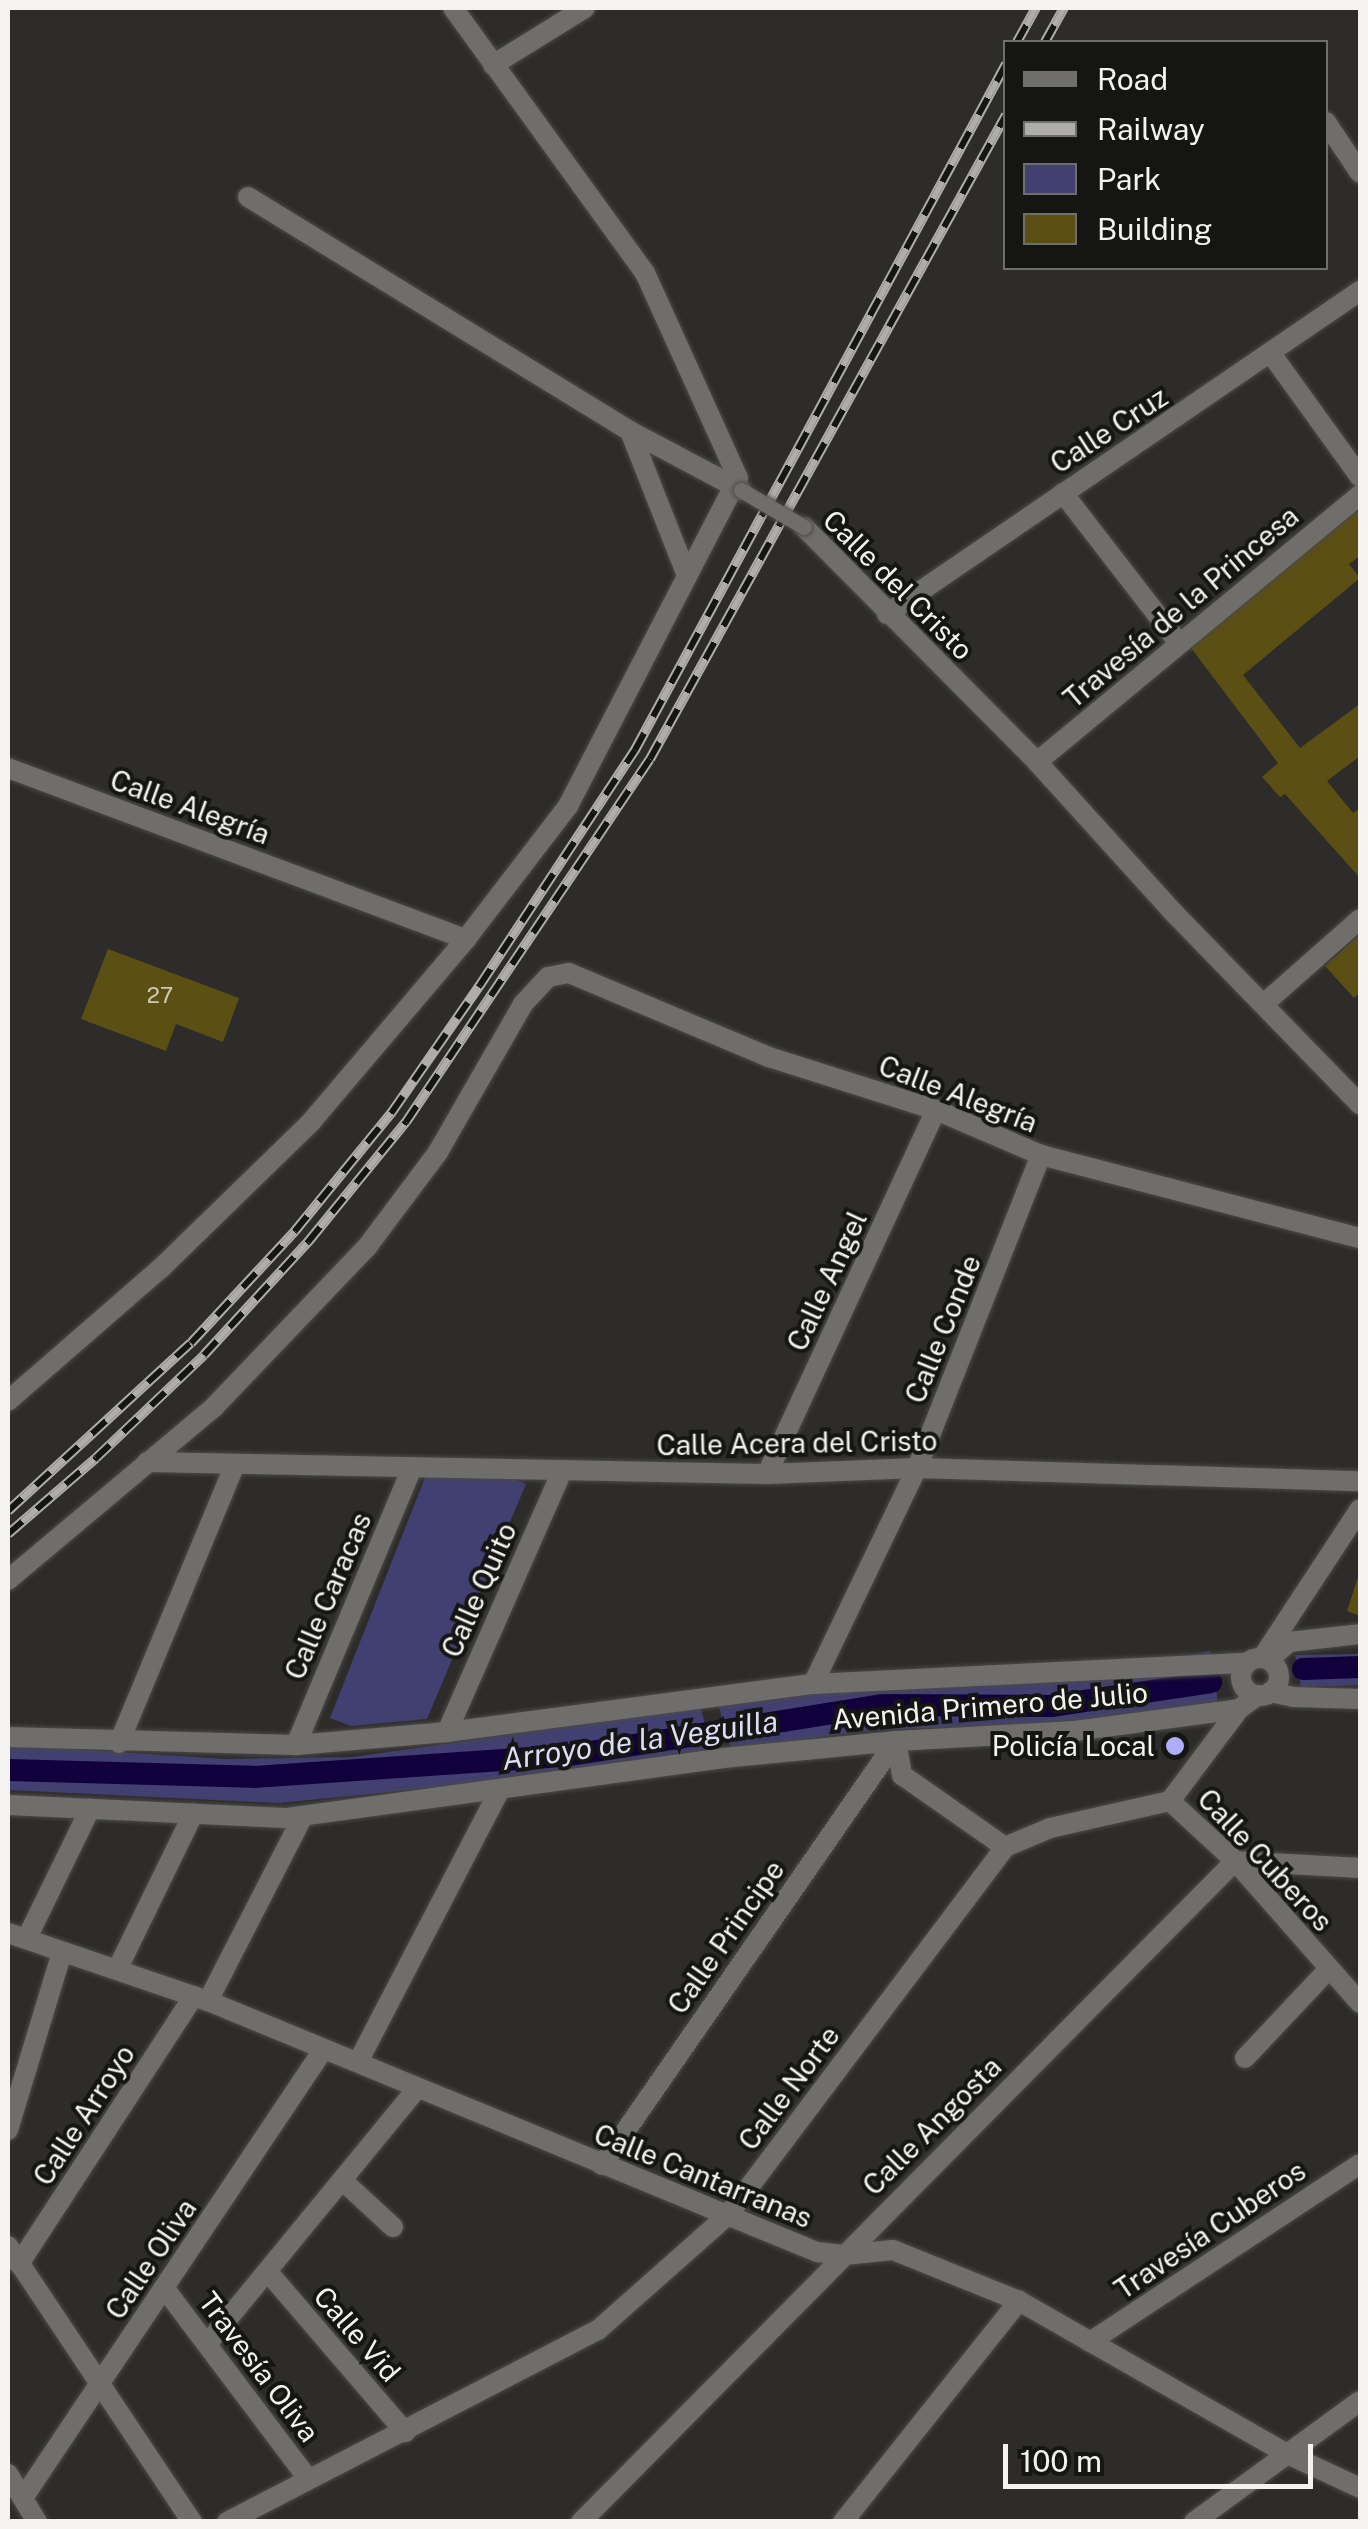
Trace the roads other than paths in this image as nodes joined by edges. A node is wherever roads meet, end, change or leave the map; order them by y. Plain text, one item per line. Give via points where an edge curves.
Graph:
1 (452, 8) edge
2 (585, 8) edge
3 (493, 65) junction
4 (1328, 125) edge
5 (1360, 173) edge
6 (248, 197) dead end
7 (1360, 291) edge
8 (1272, 355) junction
9 (630, 431) junction
10 (1360, 478) edge
11 (737, 488) junction
12 (1062, 493) junction
13 (1360, 495) edge
14 (804, 527) joint
15 (687, 576) junction
16 (887, 614) junction
17 (1178, 643) junction
18 (1038, 762) junction
19 (8, 768) edge
20 (1360, 919) edge
21 (466, 939) junction
22 (1266, 1002) junction
23 (1360, 1104) edge
24 (936, 1110) junction
25 (1041, 1155) junction
26 (1360, 1238) edge
27 (8, 1401) edge
28 (146, 1462) junction
29 (234, 1466) junction
30 (412, 1468) junction
31 (917, 1468) junction
32 (562, 1470) junction
33 (767, 1474) junction
34 (1360, 1481) edge
35 (1360, 1509) edge
36 (8, 1580) edge
37 (1360, 1634) edge
38 (1259, 1660) junction
39 (813, 1684) junction
40 (1264, 1694) junction
41 (1360, 1698) edge
42 (1238, 1709) junction
43 (447, 1732) junction
44 (8, 1738) edge
45 (896, 1741) junction
46 (120, 1743) junction
47 (296, 1746) junction
48 (499, 1790) junction
49 (1170, 1800) junction
50 (8, 1805) edge
51 (90, 1809) junction
52 (194, 1814) junction
53 (303, 1816) junction
54 (1004, 1848) junction
55 (1235, 1861) junction
56 (1360, 1868) edge
57 (17, 1935) edge
58 (62, 1952) junction
59 (1330, 1969) junction
60 (117, 1970) junction
61 (201, 1998) junction
62 (1360, 2003) edge
63 (324, 2050) junction
64 (1246, 2058) dead end
65 (358, 2062) junction
66 (416, 2089) junction
67 (8, 2130) edge
68 (1360, 2164) edge
69 (602, 2165) junction
70 (344, 2181) junction
71 (728, 2214) junction
72 (393, 2227) dead end
73 (844, 2254) junction
74 (14, 2255) edge
75 (268, 2272) junction
76 (165, 2288) junction
77 (1019, 2302) junction
78 (1090, 2342) junction
79 (208, 2343) junction
80 (99, 2386) junction
81 (1360, 2401) edge
82 (406, 2432) junction
83 (1285, 2453) junction
84 (8, 2474) edge
85 (308, 2479) junction
86 (1360, 2488) edge
87 (22, 2498) junction
88 (37, 2522) edge
89 (192, 2522) edge
90 (228, 2522) edge
91 (581, 2522) edge
92 (842, 2522) edge
93 (1194, 2522) edge

1 - 3 street
2 - 3 street
3 - 11 street via 645,273
4 - 5 street
6 - 9 street, Calle del Cristo
7 - 8 street, Calle Cruz
8 - 10 street
8 - 12 street, Calle Cruz
9 - 11 street, Calle del Cristo
9 - 15 street
11 - 14 street, Calle del Cristo, bridge
11 - 15 street
12 - 16 street, Calle Cruz
12 - 17 street
13 - 17 street, Travesía de la Princesa
14 - 16 street, Calle del Cristo
15 - 21 street via 568,806
16 - 18 street, Calle del Cristo
17 - 18 street, Travesía de la Princesa
18 - 22 street, Calle del Cristo via 1174,913
19 - 21 street, Calle Alegría
20 - 22 street
21 - 27 street via 311,1122 160,1269
22 - 23 street, Calle del Cristo
24 - 25 street, Calle Alegría
24 - 28 street, Calle Alegría via 769,1058 569,973 548,977 523,1004 438,1152 366,1247 214,1407
24 - 33 street, Calle Angel
25 - 26 street, Calle Alegría
25 - 31 street, Calle Conde
28 - 29 street, Calle Acera del Cristo
28 - 36 street
29 - 30 street, Calle Acera del Cristo
29 - 46 street
30 - 32 street, Calle Acera del Cristo
30 - 47 street, Calle Caracas
31 - 33 street, Calle Acera del Cristo
31 - 34 street, Calle Acera del Cristo
31 - 39 street, Calle Conde
32 - 33 street, Calle Acera del Cristo
32 - 43 street, Calle Quito
35 - 38 street
37 - 38 street, Avenida Primero de Julio via 1290,1642
38 - 39 street, Avenida Primero de Julio
38 - 40 street via 1278,1675
38 - 40 street via 1241,1680 1247,1690
39 - 43 street, Avenida Primero de Julio
40 - 41 street
40 - 42 street, Avenida Primero de Julio
42 - 45 street, Avenida Primero de Julio via 1074,1731
42 - 49 street
43 - 47 street, Avenida Primero de Julio
44 - 46 street, Avenida Primero de Julio
45 - 48 street, Avenida Primero de Julio
45 - 54 street via 902,1776
45 - 69 street, Calle Principe
46 - 47 street, Avenida Primero de Julio
48 - 53 street, Avenida Primero de Julio
48 - 65 street
49 - 54 street, Calle Norte via 1050,1828
49 - 55 street, Calle Cuberos
50 - 51 street, Avenida Primero de Julio
51 - 52 street, Avenida Primero de Julio
51 - 57 street
52 - 53 street, Avenida Primero de Julio
52 - 60 street
53 - 61 street, Calle Arroyo
54 - 71 street, Calle Norte
55 - 56 street
55 - 59 street, Calle Cuberos
55 - 73 street, Calle Angosta
57 - 58 street, Calle Cantarranas
58 - 60 street, Calle Cantarranas
58 - 67 street
59 - 62 street, Calle Cuberos
59 - 64 street
60 - 61 street, Calle Cantarranas
61 - 63 street, Calle Cantarranas
61 - 74 street, Calle Arroyo
63 - 65 street, Calle Cantarranas
63 - 76 street, Calle Oliva
65 - 66 street, Calle Cantarranas
66 - 69 street, Calle Cantarranas
66 - 70 street
68 - 78 street, Travesía Cuberos
69 - 71 street, Calle Cantarranas
70 - 72 street
70 - 75 street
71 - 73 street, Calle Cantarranas via 817,2252
71 - 82 street, Calle Norte via 598,2330
73 - 77 street, Calle Cantarranas via 893,2250
73 - 91 street, Calle Angosta
74 - 80 street
75 - 79 street
75 - 82 street, Calle Vid
76 - 79 street, Travesía Oliva
76 - 80 street, Calle Oliva
77 - 78 street, Calle Cantarranas
77 - 92 street
78 - 83 street, Calle Cantarranas
79 - 85 street, Travesía Oliva
80 - 87 street, Calle Oliva
80 - 89 street
81 - 83 street
82 - 85 street, Calle Norte
83 - 86 street, Calle Cantarranas
83 - 93 street
84 - 87 street
85 - 90 street, Calle Norte
87 - 88 street

